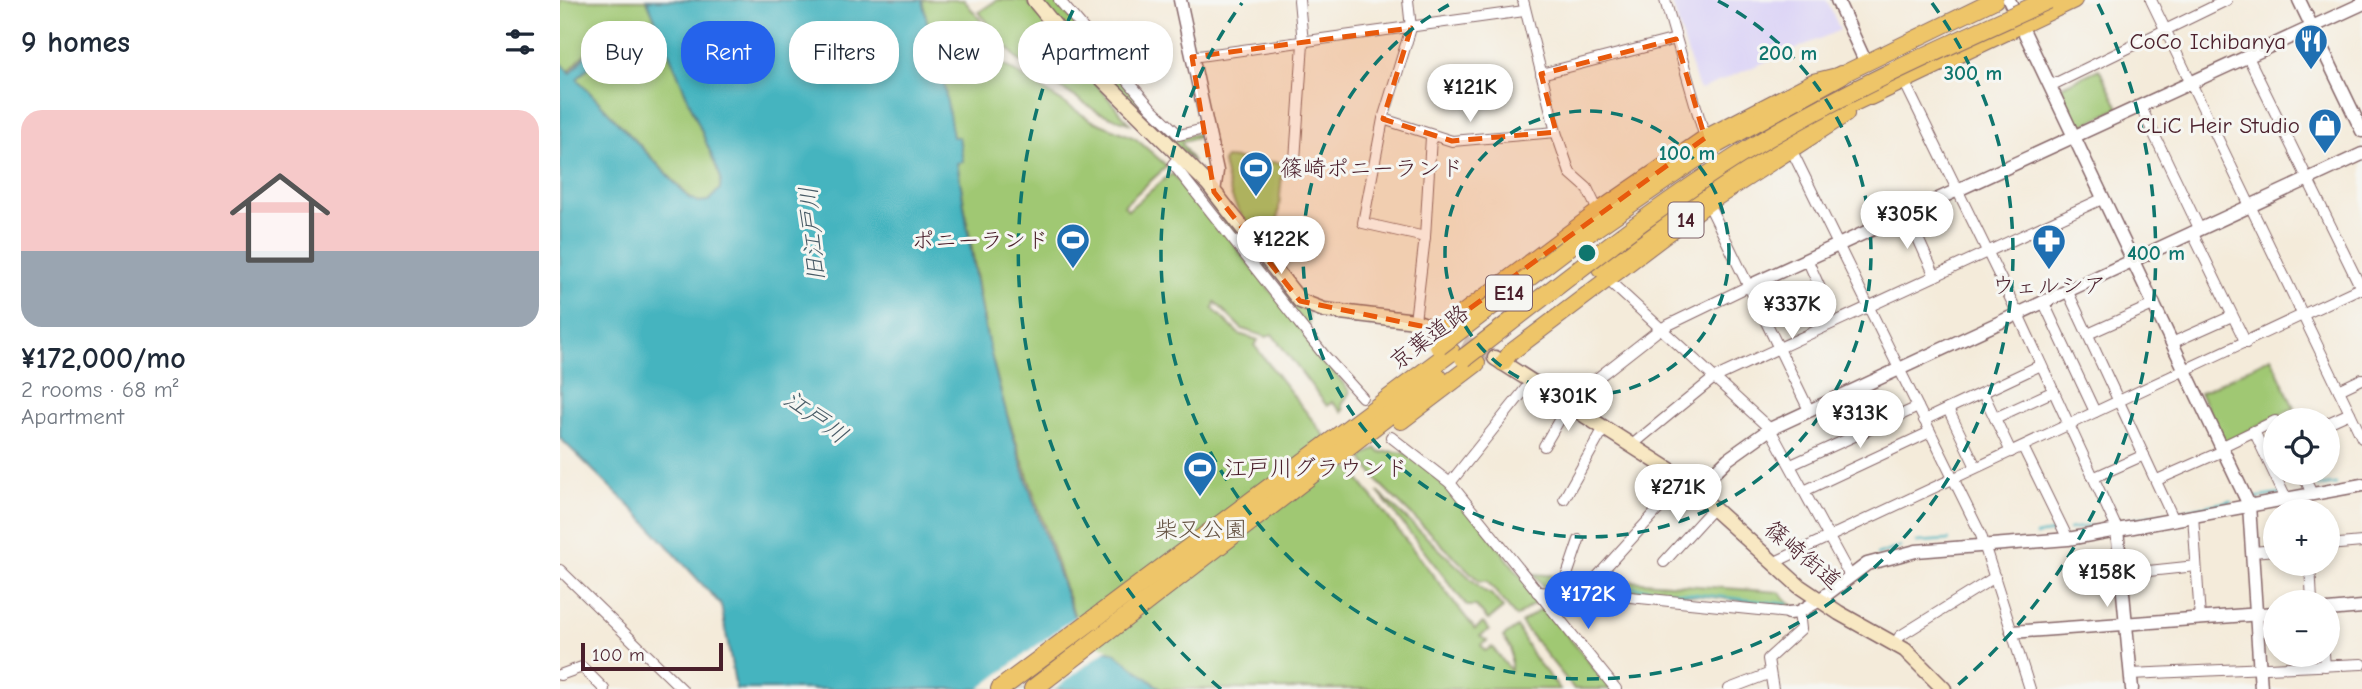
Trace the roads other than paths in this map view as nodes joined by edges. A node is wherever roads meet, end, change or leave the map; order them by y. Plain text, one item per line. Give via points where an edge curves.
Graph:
1 (1034, 0) edge
2 (1059, 0) edge
3 (1180, 0) edge
4 (1299, 0) edge
5 (1408, 0) edge
6 (1665, 0) edge
7 (1837, 0) edge
8 (1995, 0) edge
9 (2009, 0) edge
10 (2020, 0) edge
11 (2048, 0) edge
12 (2074, 0) edge
13 (2151, 0) edge
14 (2227, 0) edge
15 (2299, 0) edge
16 (2362, 4) edge
17 (1523, 5) edge
18 (2021, 25) junction
19 (1411, 28) junction
20 (2312, 28) junction
21 (2165, 29) junction
22 (1676, 39) junction
23 (1303, 43) junction
24 (1192, 57) junction
25 (2248, 57) junction
26 (1866, 63) junction
27 (1541, 74) junction
28 (1841, 75) junction
29 (1903, 79) junction
30 (2192, 82) junction
31 (2050, 86) junction
32 (1880, 90) junction
33 (2141, 107) junction
34 (1383, 119) junction
35 (1208, 128) junction
36 (2362, 131) edge
37 (1556, 132) junction
38 (1431, 137) junction
39 (2075, 137) junction
40 (1705, 138) junction
41 (1791, 149) junction
42 (2362, 154) edge
43 (1180, 156) junction
44 (1295, 160) dead end
45 (2306, 179) junction
46 (1958, 191) junction
47 (1214, 192) junction
48 (2104, 198) junction
49 (1708, 203) junction
50 (2250, 205) junction
51 (1598, 211) junction
52 (1907, 214) junction
53 (2195, 230) junction
54 (1425, 237) junction
55 (1839, 245) junction
56 (1987, 252) junction
57 (1807, 259) junction
58 (2134, 259) junction
59 (1604, 274) junction
60 (1936, 276) junction
61 (1749, 286) junction
62 (2362, 288) edge
63 (2067, 290) junction
64 (1824, 297) dead end
65 (2043, 301) junction
66 (2155, 304) junction
67 (1869, 307) junction
68 (2018, 314) junction
69 (2303, 315) junction
70 (2232, 316) junction
71 (1415, 321) junction
72 (1660, 329) junction
73 (2088, 334) junction
74 (2174, 342) junction
75 (2246, 343) junction
76 (1453, 347) junction
77 (1779, 348) junction
78 (1499, 361) joint
79 (2041, 365) junction
80 (1899, 367) junction
81 (2187, 370) junction
82 (1714, 378) junction
83 (2362, 379) edge
84 (1531, 382) junction
85 (2339, 390) junction
86 (2054, 391) junction
87 (1983, 393) junction
88 (1362, 397) dead end
89 (2120, 401) junction
90 (1566, 404) junction
91 (1918, 407) junction
92 (1948, 409) junction
93 (1810, 410) junction
94 (2095, 412) junction
95 (2350, 413) junction
96 (1995, 418) junction
97 (2340, 418) edge
98 (1924, 420) junction
99 (2070, 424) junction
100 (2263, 427) edge
101 (1604, 428) junction
102 (1770, 429) junction
103 (2254, 431) junction
104 (1355, 432) junction
105 (1930, 432) junction
106 (2361, 435) edge
107 (1391, 437) dead end
108 (1632, 445) junction
109 (1544, 446) dead end
110 (2023, 447) junction
111 (2224, 448) junction
112 (2011, 452) junction
113 (2144, 455) junction
114 (1791, 465) junction
115 (1976, 467) junction
116 (2095, 477) junction
117 (1952, 478) junction
118 (2157, 480) junction
119 (1450, 483) junction
120 (2308, 485) edge
121 (2362, 485) edge
122 (1689, 486) junction
123 (1804, 491) junction
124 (2312, 494) junction
125 (1564, 499) dead end
126 (2286, 499) joint
127 (2263, 503) edge
128 (2249, 505) junction
129 (1714, 507) junction
130 (2193, 515) junction
131 (2173, 518) junction
132 (2117, 529) junction
133 (1828, 535) junction
134 (2068, 539) junction
135 (1579, 540) dead end
136 (2362, 542) edge
137 (2340, 544) edge
138 (1984, 546) junction
139 (2263, 551) edge
140 (2253, 552) junction
141 (1664, 562) dead end
142 (1773, 563) junction
143 (2196, 566) junction
144 (560, 570) edge
145 (2120, 574) junction
146 (1850, 576) junction
147 (1995, 577) junction
148 (1595, 579) dead end
149 (1537, 592) junction
150 (1561, 593) junction
151 (1818, 601) junction
152 (2362, 607) edge
153 (2340, 609) edge
154 (1794, 612) junction
155 (2257, 614) junction
156 (2263, 614) edge
157 (1111, 618) junction
158 (2200, 619) junction
159 (2125, 624) junction
160 (2012, 632) junction
161 (1895, 644) junction
162 (2340, 662) edge
163 (2362, 664) edge
164 (2268, 667) edge
165 (2260, 668) junction
166 (1768, 674) junction
167 (2130, 674) junction
168 (560, 675) edge
169 (604, 689) edge
170 (682, 689) edge
171 (1000, 689) edge
172 (1033, 689) edge
173 (1616, 689) edge
174 (1729, 689) edge
175 (1773, 689) edge
176 (1944, 689) edge
177 (2030, 689) edge
178 (2132, 689) edge
179 (2261, 689) edge

1 - 43 main road via 1081,58
2 - 35 street via 1179,135
3 - 24 street
4 - 23 street
5 - 19 street
6 - 22 street
7 - 26 street
8 - 26 highway, 京葉道路 / 14
9 - 18 street
10 - 76 highway, 京葉道路 / E14 via 1841,84 1755,131
11 - 76 highway, 京葉道路 / E14, bridge via 1837,99 1730,161
12 - 18 highway, 14
13 - 21 street
14 - 21 street
15 - 20 street
16 - 20 street
17 - 19 street
17 - 27 street
18 - 29 highway, 14
18 - 31 street
19 - 23 street
19 - 34 street
20 - 25 street
20 - 36 street
21 - 30 street
21 - 31 street
22 - 27 street
22 - 40 street
23 - 24 street
23 - 44 street
24 - 35 street
25 - 30 street
25 - 45 street
26 - 28 highway, 京葉道路 / 14
27 - 37 street
28 - 40 highway, 京葉道路 / 14 via 1813,82
28 - 76 highway, E14, bridge via 1717,144 1579,239
29 - 32 highway, 14
29 - 46 street
30 - 33 street
30 - 50 street
31 - 39 street
32 - 41 highway, 14
32 - 59 highway, E14 via 1842,106 1767,150
33 - 39 street
33 - 53 street
34 - 38 street
34 - 54 street via 1363,223
35 - 47 street via 1217,171
37 - 38 street via 1452,141
37 - 51 street via 1570,173 1587,188
38 - 54 street
39 - 46 street
39 - 48 street
40 - 51 highway, 京葉道路 / 14
41 - 49 highway, 14
41 - 55 street
42 - 45 street
43 - 47 main road
43 - 88 street via 1173,164
45 - 50 street
45 - 62 street
46 - 52 street
46 - 56 street
47 - 71 main road via 1300,301 1325,310
48 - 56 street
48 - 58 street
49 - 59 highway, 14
49 - 61 street
50 - 53 street
50 - 69 street
51 - 76 highway, 京葉道路 / 14
52 - 55 street
52 - 60 street
53 - 58 street
53 - 70 street
54 - 71 street
55 - 57 street
55 - 67 street
56 - 60 street
56 - 68 street
57 - 61 street
57 - 64 street
58 - 63 street
58 - 66 street
59 - 72 street
59 - 76 highway, E14
59 - 78 highway, 14
60 - 67 street
61 - 72 street
61 - 77 street
62 - 69 street
63 - 65 street
63 - 73 street
65 - 68 street
65 - 94 street
66 - 73 street
66 - 74 street
67 - 77 street
67 - 80 street
68 - 79 street
68 - 80 street
69 - 75 street
69 - 85 street
70 - 74 street
70 - 75 street
71 - 76 main road
72 - 82 street
72 - 90 street
73 - 89 street
74 - 81 street
75 - 81 street
76 - 104 highway, E14
76 - 104 highway, E14
77 - 82 street
77 - 93 street
78 - 84 main road, 篠崎街道
79 - 86 street
79 - 87 street
80 - 91 street
80 - 93 street
81 - 89 street
81 - 111 street
82 - 102 street
82 - 108 street
83 - 85 street
84 - 90 main road, 篠崎街道
84 - 119 street
85 - 95 street
86 - 96 street
86 - 99 street
87 - 92 street
87 - 96 street
89 - 94 street
89 - 113 street
90 - 101 main road, 篠崎街道
90 - 109 street
91 - 98 street
91 - 114 street
92 - 98 street
92 - 115 street
93 - 102 street
94 - 99 street
95 - 97 street
95 - 106 street
96 - 112 street
98 - 105 street
99 - 110 street
99 - 116 street
100 - 103 street
101 - 108 main road, 篠崎街道
101 - 125 street
102 - 114 street
102 - 122 street
103 - 111 street
103 - 126 street
104 - 157 highway, E14 via 1212,521
104 - 157 highway, E14 via 1230,548
105 - 117 street
105 - 123 street
107 - 119 street
108 - 122 main road, 篠崎街道
110 - 112 street
110 - 134 street
111 - 118 street
111 - 128 street
112 - 115 street
113 - 116 street
113 - 118 street
114 - 123 street
115 - 117 street
116 - 132 street
117 - 133 street
117 - 138 street
118 - 131 street
119 - 149 street
120 - 124 street
121 - 124 street
122 - 129 main road, 篠崎街道
122 - 148 street
123 - 133 street
124 - 126 street
127 - 128 street
128 - 130 street
128 - 140 street
129 - 141 street
129 - 142 main road, 篠崎街道
130 - 131 street
130 - 143 street
131 - 132 street
132 - 134 street
132 - 145 street
133 - 142 street
133 - 146 street
134 - 138 street
135 - 150 street
136 - 137 street
138 - 146 street via 1916,551 1867,564
138 - 147 street
139 - 140 street
140 - 155 street
142 - 151 main road, 篠崎街道
143 - 145 street
143 - 158 street
144 - 170 street
145 - 159 street
146 - 151 street
147 - 160 street
147 - 161 street via 1900,636
149 - 150 street
149 - 173 street
150 - 154 street
151 - 154 street
151 - 161 main road, 篠崎街道
152 - 153 street
154 - 166 street via 1801,629 1768,659
155 - 156 street
155 - 158 street
155 - 165 street
157 - 171 highway, E14
157 - 172 highway, E14
158 - 159 street
159 - 160 street
159 - 167 street
160 - 177 street
161 - 176 main road, 篠崎街道
162 - 163 street
164 - 165 street
165 - 167 street
165 - 179 street
166 - 174 street
166 - 175 street
167 - 178 street
168 - 169 street via 583,667

